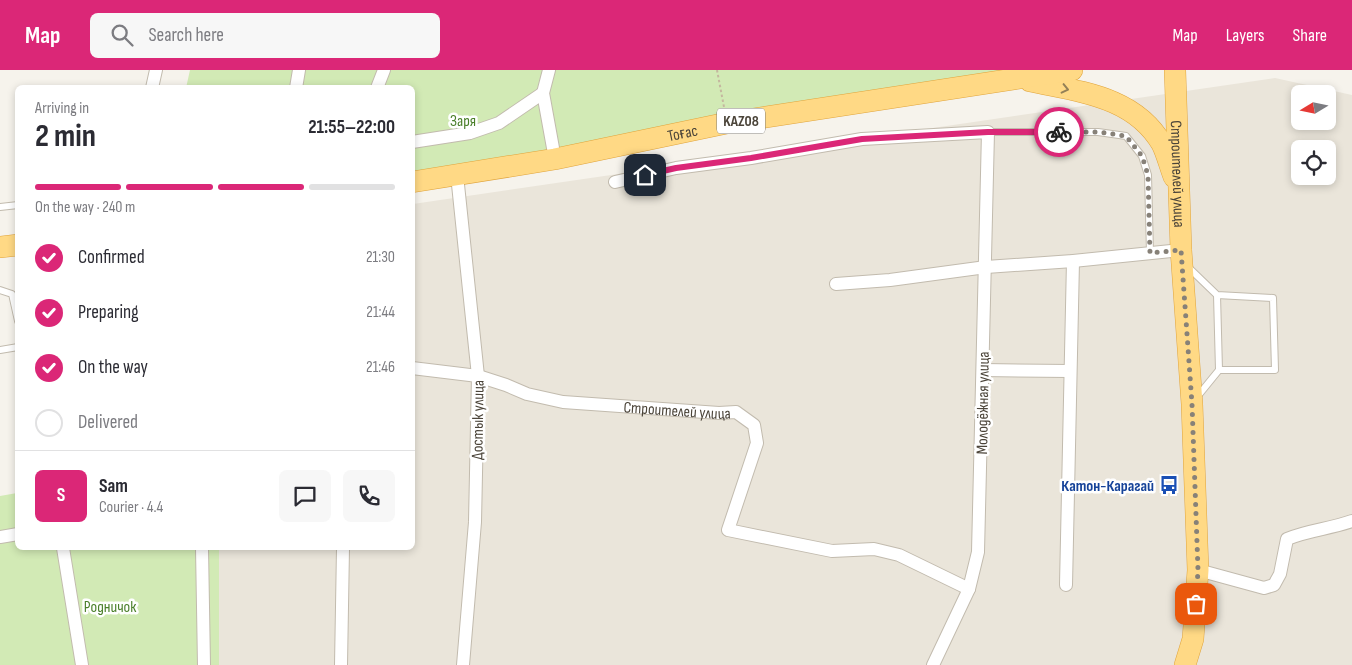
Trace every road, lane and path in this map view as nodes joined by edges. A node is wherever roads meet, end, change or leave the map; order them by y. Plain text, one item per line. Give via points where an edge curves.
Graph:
1 (156, 70) edge
2 (300, 70) edge
3 (384, 70) edge
4 (549, 70) edge
5 (717, 70) edge
6 (1072, 70) edge
7 (1175, 70) edge
8 (1049, 72) edge
9 (1018, 78) junction
10 (153, 85) edge
11 (297, 85) edge
12 (378, 85) edge
13 (543, 93) junction
14 (727, 123) junction
15 (988, 132) junction
16 (415, 142) edge
17 (555, 158) junction
18 (457, 175) junction
19 (415, 182) edge
20 (615, 182) dead end
21 (1180, 195) junction
22 (15, 205) edge
23 (0, 207) edge
24 (15, 245) edge
25 (0, 247) edge
26 (1150, 253) junction
27 (1182, 255) junction
28 (1073, 261) junction
29 (986, 266) junction
30 (836, 284) dead end
31 (0, 290) edge
32 (1217, 295) junction
33 (15, 308) edge
34 (15, 347) edge
35 (0, 350) edge
36 (415, 368) edge
37 (983, 370) junction
38 (1219, 370) junction
39 (1070, 371) junction
40 (478, 376) junction
41 (1192, 404) junction
42 (1352, 521) edge
43 (15, 534) edge
44 (0, 537) edge
45 (63, 550) edge
46 (202, 550) edge
47 (343, 550) edge
48 (1198, 570) junction
49 (1066, 585) dead end
50 (970, 589) junction
51 (82, 665) edge
52 (204, 665) edge
53 (341, 665) edge
54 (463, 665) edge
55 (933, 665) edge
56 (1185, 665) edge

1 - 10 street
2 - 11 street
3 - 12 street
4 - 13 street
5 - 14 path
6 - 8 highway, Тоғас / KAZ08
7 - 21 highway, Строителей улица
8 - 9 highway, Тоғас / KAZ08
9 - 14 highway, Тоғас / KAZ08
9 -> 21 highway via 1113,101 1140,116 1162,144
13 - 16 street via 499,123 470,133
13 - 17 street
14 - 17 highway, Тоғас / KAZ08
15 - 20 street via 862,139 676,168
15 - 26 lane via 1098,132 1126,136 1142,156 1148,175
15 - 29 street, Молодёжная улица
17 - 18 highway, Тоғас / KAZ08
18 - 19 highway, Тоғас / KAZ08
18 - 40 street, Достык улица
21 - 27 highway, Строителей улица
22 - 23 lane
24 - 25 highway
26 - 27 street
26 - 28 street
27 - 32 lane
27 - 41 highway, Строителей улица
28 - 29 street
28 - 39 street
29 - 30 street
29 - 37 street, Молодёжная улица
31 - 33 lane via 12,294
32 - 38 lane
32 - 38 lane via 1273,298 1275,370
34 - 35 lane
36 - 40 street
37 - 39 street
37 - 50 street, Молодёжная улица via 978,552
38 - 41 lane
39 - 49 street
40 - 50 street, Строителей улица via 526,394 563,402 719,414 736,412 754,425 757,442 728,530 832,552 874,549 899,556
40 - 54 street, Достык улица via 475,522
41 - 48 highway, Строителей улица
42 - 48 street via 1332,528 1306,531 1287,539 1280,574 1274,585 1264,588
43 - 44 street
45 - 51 street
46 - 52 street
47 - 53 street
48 - 56 highway, Строителей улица via 1193,639
50 - 55 street, Молодёжная улица

